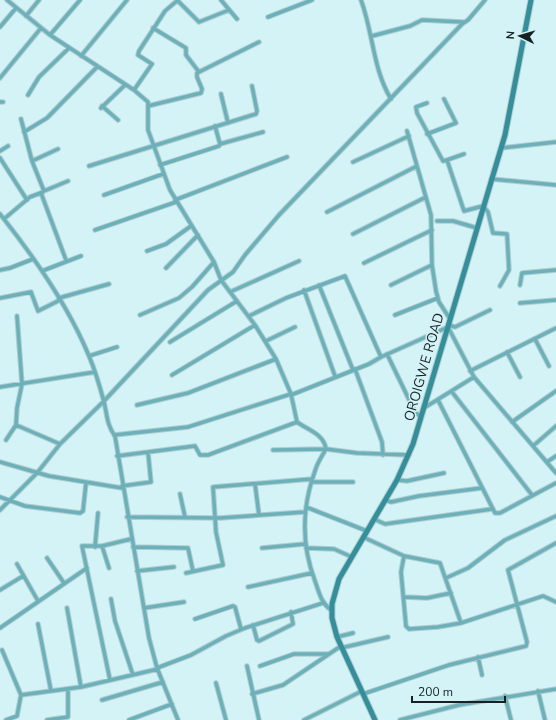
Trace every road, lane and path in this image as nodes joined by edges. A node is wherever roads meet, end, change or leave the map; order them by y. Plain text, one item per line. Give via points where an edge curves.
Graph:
1 (7, 0) edge
2 (39, 0) edge
3 (80, 0) edge
4 (127, 0) edge
5 (177, 0) edge
6 (221, 0) edge
7 (312, 0) edge
8 (361, 0) edge
9 (484, 0) edge
10 (531, 0) edge
11 (16, 8) junction
12 (229, 10) junction
13 (26, 16) junction
14 (268, 17) dead end
15 (237, 19) dead end
16 (464, 22) junction
17 (0, 27) edge
18 (41, 28) junction
19 (153, 28) junction
20 (50, 35) junction
21 (372, 36) junction
22 (259, 42) dead end
23 (69, 48) junction
24 (82, 56) junction
25 (97, 67) junction
26 (198, 72) junction
27 (0, 78) edge
28 (125, 85) junction
29 (252, 86) dead end
30 (134, 90) junction
31 (28, 94) dead end
32 (221, 94) dead end
33 (391, 99) junction
34 (444, 99) dead end
35 (427, 103) dead end
36 (148, 106) junction
37 (21, 119) dead end
38 (118, 120) dead end
39 (228, 123) junction
40 (215, 126) junction
41 (407, 131) dead end
42 (24, 132) junction
43 (263, 132) dead end
44 (428, 134) junction
45 (408, 136) junction
46 (556, 142) edge
47 (220, 144) junction
48 (152, 145) junction
49 (8, 146) dead end
50 (501, 148) junction
51 (58, 149) dead end
52 (0, 151) edge
53 (464, 154) dead end
54 (287, 157) dead end
55 (0, 158) edge
56 (447, 160) junction
57 (32, 161) junction
58 (353, 162) dead end
59 (160, 165) junction
60 (89, 166) dead end
61 (417, 166) junction
62 (163, 174) junction
63 (491, 180) junction
64 (68, 181) dead end
65 (556, 185) edge
66 (42, 192) junction
67 (104, 195) dead end
68 (426, 197) junction
69 (27, 200) junction
70 (176, 201) junction
71 (483, 206) junction
72 (328, 212) dead end
73 (1, 217) edge
74 (437, 221) dead end
75 (191, 226) junction
76 (477, 228) junction
77 (95, 230) dead end
78 (432, 230) junction
79 (352, 234) dead end
80 (198, 235) junction
81 (147, 251) dead end
82 (81, 256) dead end
83 (33, 259) junction
84 (66, 260) junction
85 (299, 261) dead end
86 (214, 262) junction
87 (364, 263) dead end
88 (432, 265) junction
89 (166, 268) dead end
90 (0, 270) edge
91 (556, 270) edge
92 (42, 271) junction
93 (221, 280) junction
94 (109, 284) dead end
95 (319, 285) junction
96 (391, 285) dead end
97 (520, 285) dead end
98 (500, 286) dead end
99 (304, 290) junction
100 (230, 292) junction
101 (0, 298) edge
102 (60, 298) junction
103 (438, 298) junction
104 (556, 300) edge
105 (237, 301) junction
106 (520, 303) dead end
107 (490, 310) dead end
108 (140, 315) dead end
109 (395, 315) dead end
110 (17, 316) dead end
111 (249, 316) junction
112 (450, 319) junction
113 (255, 324) junction
114 (449, 326) junction
115 (295, 327) dead end
116 (556, 328) edge
117 (535, 339) junction
118 (266, 341) junction
119 (170, 342) dead end
120 (117, 347) dead end
121 (507, 352) junction
122 (387, 354) junction
123 (89, 356) junction
124 (381, 357) junction
125 (276, 359) junction
126 (549, 366) dead end
127 (354, 370) junction
128 (470, 371) junction
129 (95, 372) junction
130 (172, 375) dead end
131 (335, 376) junction
132 (474, 377) junction
133 (520, 377) dead end
134 (22, 384) junction
135 (0, 387) edge
136 (556, 391) edge
137 (452, 392) junction
138 (291, 395) junction
139 (438, 400) junction
140 (104, 401) junction
141 (137, 405) dead end
142 (424, 408) junction
143 (421, 417) junction
144 (297, 422) junction
145 (512, 422) junction
146 (16, 425) junction
147 (556, 426) edge
148 (114, 435) junction
149 (6, 440) dead end
150 (60, 444) junction
151 (533, 446) junction
152 (326, 449) junction
153 (273, 450) dead end
154 (148, 452) junction
155 (383, 455) junction
156 (409, 455) junction
157 (117, 456) junction
158 (556, 456) edge
159 (0, 462) edge
160 (547, 462) junction
161 (37, 473) junction
162 (444, 473) dead end
163 (556, 473) edge
164 (397, 480) junction
165 (312, 481) junction
166 (353, 482) dead end
167 (86, 483) junction
168 (556, 483) edge
169 (255, 484) junction
170 (122, 487) junction
171 (482, 488) junction
172 (180, 494) dead end
173 (532, 495) junction
174 (0, 497) edge
175 (9, 500) junction
176 (386, 500) junction
177 (492, 508) junction
178 (306, 509) junction
179 (0, 510) edge
180 (98, 513) dead end
181 (259, 515) junction
182 (556, 516) edge
183 (127, 517) junction
184 (185, 517) junction
185 (216, 518) junction
186 (374, 519) junction
187 (367, 531) junction
188 (363, 537) junction
189 (131, 539) junction
190 (556, 543) edge
191 (95, 546) junction
192 (102, 546) junction
193 (306, 546) junction
194 (133, 547) junction
195 (262, 548) dead end
196 (404, 556) junction
197 (352, 557) junction
198 (47, 558) dead end
199 (17, 564) dead end
200 (174, 567) dead end
201 (87, 568) junction
202 (109, 568) dead end
203 (137, 571) junction
204 (193, 571) junction
205 (186, 573) dead end
206 (312, 573) junction
207 (23, 576) junction
208 (446, 578) junction
209 (64, 583) junction
210 (248, 587) dead end
211 (0, 590) edge
212 (451, 593) junction
213 (404, 597) junction
214 (111, 599) dead end
215 (38, 601) junction
216 (184, 602) dead end
217 (556, 602) edge
218 (323, 603) junction
219 (516, 605) junction
220 (67, 608) dead end
221 (144, 608) junction
222 (331, 610) junction
223 (292, 612) junction
224 (195, 619) dead end
225 (462, 623) junction
226 (38, 624) dead end
227 (253, 625) junction
228 (0, 628) edge
229 (241, 629) junction
230 (353, 633) dead end
231 (337, 637) junction
232 (388, 637) dead end
233 (341, 647) junction
234 (2, 650) dead end
235 (328, 654) junction
236 (478, 657) junction
237 (247, 666) dead end
238 (260, 666) dead end
239 (158, 668) junction
240 (482, 674) dead end
241 (133, 675) junction
242 (110, 680) junction
243 (163, 682) junction
244 (216, 683) dead end
245 (81, 687) junction
246 (68, 689) junction
247 (556, 689) edge
248 (51, 691) junction
249 (538, 692) junction
250 (362, 693) junction
251 (252, 694) junction
252 (21, 695) junction
253 (505, 696) junction
254 (102, 700) dead end
255 (172, 704) junction
256 (416, 718) edge
257 (6, 720) edge
258 (47, 720) edge
259 (129, 720) edge
260 (178, 720) edge
261 (226, 720) edge
262 (259, 720) edge
263 (304, 720) edge
264 (375, 720) edge
265 (400, 720) edge
266 (511, 720) edge
267 (545, 720) edge

1 - 11 street
2 - 13 street
3 - 20 street
4 - 24 street
5 - 12 street via 199,22
5 - 19 street
6 - 12 street
7 - 14 street
8 - 21 street
9 - 16 street
10 - 50 street, OROIGWE ROAD
11 - 13 street
11 - 17 street
12 - 15 street
13 - 18 street
16 - 21 street via 422,20 410,26
16 - 33 street
18 - 20 street
18 - 27 street
19 - 26 street via 186,48 186,56
19 - 30 street via 138,53 152,66
20 - 23 street
21 - 33 street via 382,82
22 - 26 street
23 - 24 street
23 - 31 street via 39,77
24 - 25 street
25 - 28 street
25 - 42 street via 47,118
26 - 36 street via 196,75 202,89 200,93
28 - 30 street
28 - 38 street via 102,107
29 - 39 street via 257,113
30 - 36 street via 146,100
32 - 39 street
33 - 93 street via 279,215 244,255 233,272
34 - 44 street via 456,123
35 - 44 street via 416,109
36 - 48 street via 148,127
37 - 42 street
39 - 40 street
40 - 47 street
40 - 48 street
41 - 45 street
42 - 57 street
43 - 47 street
44 - 56 street via 443,161
45 - 58 street
45 - 61 street
46 - 50 street
47 - 59 street via 210,150
48 - 59 street
48 - 60 street
49 - 52 street
50 - 63 street, OROIGWE ROAD
51 - 57 street
53 - 56 street
54 - 70 street
55 - 69 street
56 - 71 street via 464,211
57 - 66 street
59 - 62 street
61 - 68 street
61 - 72 street
62 - 67 street
62 - 70 street
63 - 65 street
63 - 71 street, OROIGWE ROAD
64 - 66 street
66 - 69 street
66 - 84 street
68 - 78 street
68 - 79 street
69 - 73 street
70 - 75 street
70 - 77 street
71 - 76 street, OROIGWE ROAD
71 - 98 street via 488,212 493,233 506,233 508,236 510,270
73 - 83 street
74 - 76 street via 453,221
75 - 80 street
75 - 81 street via 166,244
76 - 112 street, OROIGWE ROAD
78 - 87 street
78 - 88 street
80 - 86 street
80 - 89 street
82 - 84 street
83 - 90 street
83 - 92 street
84 - 92 street
85 - 100 street
86 - 93 street
86 - 108 street via 179,298
88 - 96 street
88 - 103 street
91 - 97 street via 522,273
92 - 102 street
93 - 100 street
93 - 140 street via 211,287
94 - 102 street
95 - 99 street
95 - 124 street via 346,276
95 - 127 street
99 - 111 street
99 - 131 street
100 - 105 street
101 - 102 street via 31,292 38,311
102 - 123 street
103 - 109 street
103 - 112 street
104 - 106 street
105 - 111 street
105 - 119 street
107 - 114 street via 455,327
110 - 134 street
111 - 113 street
112 - 114 street, OROIGWE ROAD
113 - 118 street
113 - 130 street
114 - 122 street
114 - 128 street
114 - 142 street, OROIGWE ROAD
115 - 118 street
116 - 117 street
117 - 121 street
117 - 126 street
118 - 125 street
120 - 123 street
121 - 128 street
121 - 133 street
122 - 124 street
122 - 143 street via 415,412
123 - 129 street
124 - 127 street
125 - 138 street
125 - 141 street via 188,394
127 - 131 street
127 - 155 street via 382,442
128 - 132 street
129 - 134 street
129 - 140 street
131 - 138 street
132 - 137 street
132 - 145 street
134 - 135 street
134 - 146 street
136 - 145 street
137 - 139 street
137 - 173 street
138 - 144 street
138 - 148 street via 188,427
139 - 142 street
139 - 171 street
140 - 148 street via 110,431
140 - 150 street
142 - 143 street, OROIGWE ROAD
143 - 156 street, OROIGWE ROAD
144 - 152 street via 320,436
144 - 154 street via 208,455 200,455 195,446
145 - 151 street
146 - 149 street
146 - 150 street
147 - 151 street
148 - 157 street
150 - 161 street
151 - 160 street
152 - 153 street
152 - 155 street
152 - 165 street via 317,464
154 - 157 street
154 - 170 street via 151,482
155 - 156 street
156 - 164 street, OROIGWE ROAD
157 - 170 street
158 - 160 street
159 - 161 street
160 - 163 street
161 - 167 street
161 - 175 street
162 - 164 street via 407,481
164 - 176 street, OROIGWE ROAD
165 - 166 street
165 - 169 street
165 - 178 street
167 - 170 street
167 - 175 street via 83,510 80,513 25,506
168 - 173 street
169 - 181 street
169 - 185 street via 212,487
170 - 183 street
171 - 176 street via 391,502
171 - 177 street
172 - 184 street
173 - 177 street via 500,513 495,513
174 - 175 street
175 - 179 street
176 - 186 street, OROIGWE ROAD
177 - 186 street via 383,524
178 - 181 street
178 - 187 street
178 - 193 street
180 - 191 street
181 - 185 street
182 - 208 street via 506,540 468,568
183 - 184 street
183 - 189 street
184 - 185 street
185 - 204 street via 216,532 223,566
186 - 187 street, OROIGWE ROAD
187 - 188 street, OROIGWE ROAD
188 - 196 street
188 - 197 street, OROIGWE ROAD
189 - 192 street
189 - 194 street
190 - 219 street via 509,569
191 - 192 street
191 - 201 street via 82,546
192 - 202 street
193 - 195 street
193 - 197 street via 334,549
193 - 206 street
194 - 203 street
194 - 204 street via 188,548
196 - 208 street via 440,563
196 - 213 street via 401,572
197 - 222 street, OROIGWE ROAD via 336,586
198 - 209 street
199 - 207 street
200 - 203 street
201 - 209 street
201 - 242 street
203 - 221 street
204 - 205 street
206 - 210 street
206 - 218 street
207 - 211 street
207 - 215 street
208 - 212 street
209 - 215 street
212 - 213 street via 427,598
212 - 225 street
213 - 225 street via 407,628
214 - 241 street via 114,621
215 - 228 street
216 - 221 street
217 - 219 street via 543,596
218 - 222 street
218 - 223 street
219 - 225 street
219 - 236 street via 527,644
220 - 245 street
221 - 239 street
222 - 231 street, OROIGWE ROAD
223 - 227 street
223 - 227 street via 293,624 259,641
224 - 229 street via 233,606
226 - 248 street
227 - 229 street
229 - 239 street via 191,655
230 - 231 street
231 - 233 street, OROIGWE ROAD
232 - 233 street
233 - 235 street
233 - 250 street, OROIGWE ROAD
234 - 252 street
235 - 238 street via 294,654
235 - 251 street via 283,685
236 - 240 street
236 - 250 street
237 - 251 street
239 - 241 street
239 - 243 street
241 - 242 street
242 - 245 street
243 - 254 street
243 - 255 street
244 - 261 street
245 - 246 street
246 - 248 street
246 - 258 street via 69,716
247 - 249 street
248 - 252 street
249 - 253 street
249 - 267 street
250 - 263 street
250 - 264 street, OROIGWE ROAD
251 - 262 street
252 - 257 street via 17,715
253 - 256 street via 446,708
253 - 266 street
255 - 259 street
255 - 260 street
256 - 265 street

